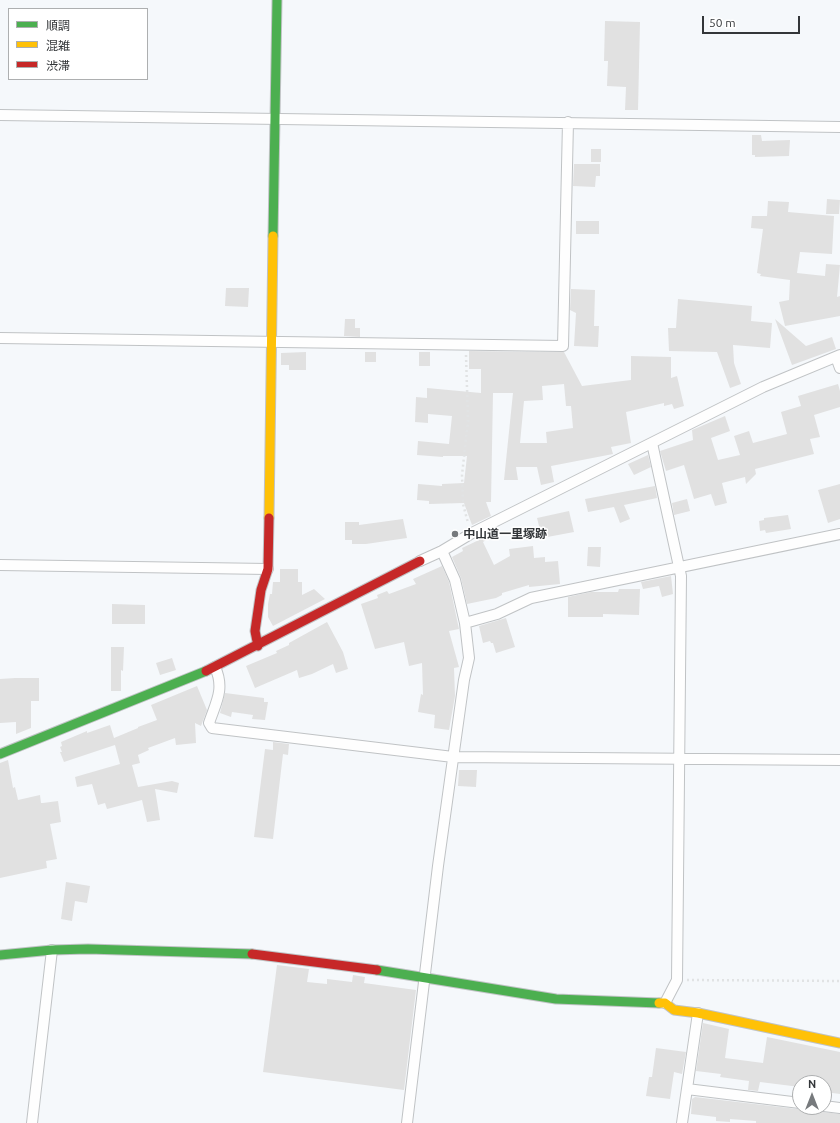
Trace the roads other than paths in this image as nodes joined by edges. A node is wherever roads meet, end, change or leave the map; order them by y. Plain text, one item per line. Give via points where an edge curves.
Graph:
1 (277, 0) edge
2 (0, 115) edge
3 (276, 119) junction
4 (568, 122) junction
5 (840, 127) edge
6 (0, 338) edge
7 (271, 342) junction
8 (838, 356) edge
9 (840, 368) edge
10 (652, 442) junction
11 (840, 534) edge
12 (442, 551) junction
13 (420, 561) joint
14 (0, 565) edge
15 (680, 567) junction
16 (268, 569) junction
17 (465, 623) junction
18 (258, 646) junction
19 (215, 667) junction
20 (0, 754) edge
21 (453, 757) junction
22 (679, 758) junction
23 (840, 760) edge
24 (52, 950) junction
25 (0, 955) edge
26 (424, 976) junction
27 (665, 1003) junction
28 (698, 1013) junction
29 (840, 1043) edge
30 (687, 1089) junction
31 (792, 1102) edge
32 (32, 1123) edge
33 (407, 1123) edge
34 (682, 1123) edge

1 - 3 street
2 - 3 street
3 - 4 street
3 - 7 street
4 - 5 street
4 - 7 street via 563,346
6 - 7 street
7 - 16 street
8 - 9 street
8 - 10 street via 763,386
10 - 12 street via 472,533
10 - 15 street
11 - 15 street
12 - 13 street
12 - 17 street via 454,580
13 - 18 street
14 - 16 street
15 - 17 street via 531,598 497,614
15 - 22 street
16 - 18 street via 261,590 255,631
17 - 21 street via 469,658
18 - 19 street
19 - 20 street
19 - 21 street via 220,690 209,724 212,728
21 - 22 street
21 - 26 street
22 - 23 street
22 - 27 street via 677,980
24 - 25 street
24 - 26 street via 245,953
24 - 32 street
26 - 27 street via 556,999
26 - 33 street
27 - 28 street via 674,1010
28 - 29 street
28 - 30 street
30 - 31 street
30 - 34 street

